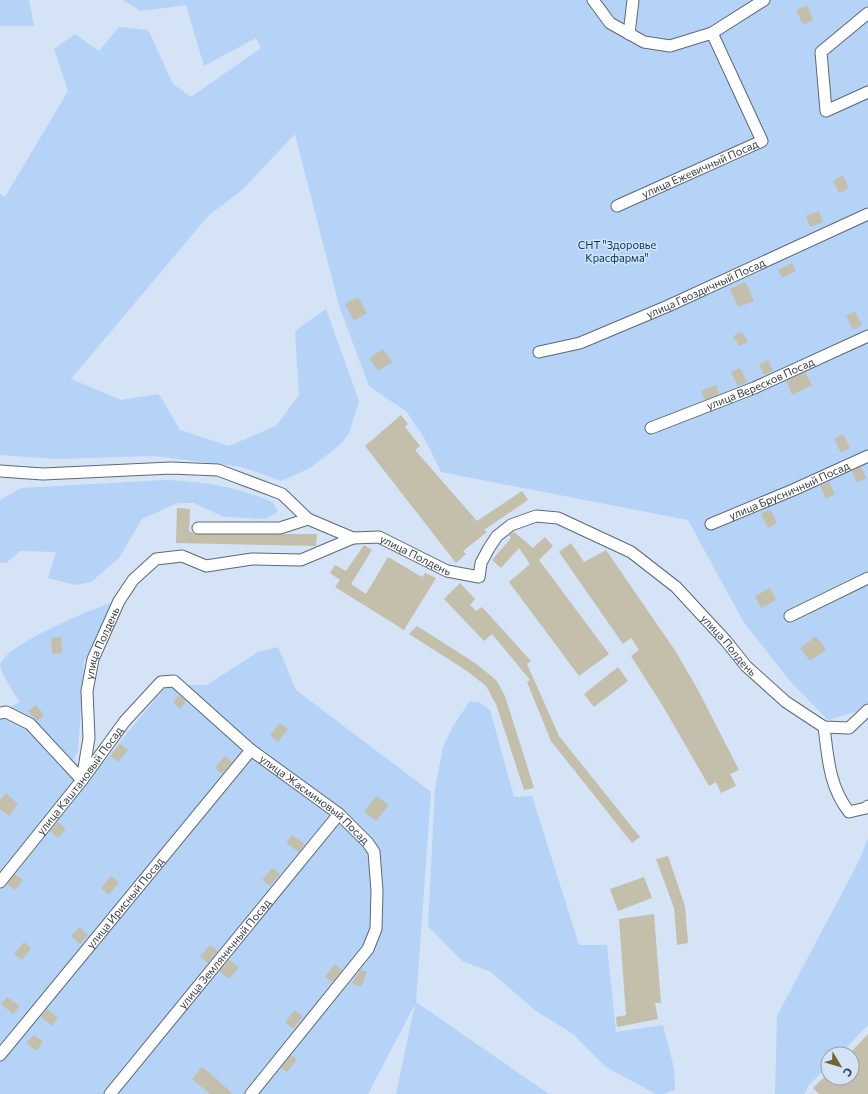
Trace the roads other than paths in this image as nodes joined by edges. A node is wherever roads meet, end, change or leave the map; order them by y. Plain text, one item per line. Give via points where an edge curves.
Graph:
1 (593, 0) edge
2 (633, 0) edge
3 (764, 0) edge
4 (868, 13) edge
5 (629, 34) junction
6 (712, 34) junction
7 (868, 92) edge
8 (618, 206) dead end
9 (868, 214) edge
10 (868, 336) edge
11 (539, 352) dead end
12 (651, 428) dead end
13 (868, 456) edge
14 (0, 472) edge
15 (308, 519) junction
16 (711, 524) dead end
17 (198, 528) dead end
18 (353, 538) junction
19 (868, 578) edge
20 (790, 616) dead end
21 (161, 682) joint
22 (868, 710) edge
23 (0, 713) edge
24 (824, 727) junction
25 (251, 750) junction
26 (82, 780) junction
27 (868, 806) edge
28 (339, 814) junction
29 (0, 882) edge
30 (0, 1055) edge
31 (110, 1094) edge
32 (251, 1094) edge

1 - 5 street via 610,23
2 - 5 street
3 - 6 street
4 - 7 street via 821,52 826,112
5 - 6 street via 644,42 670,46
6 - 8 street, улица Ежевичный Посад via 762,141
9 - 11 street, улица Гвоздичный Посад via 662,309 580,343
10 - 12 street, улица Вересков Посад via 754,388
13 - 16 street, улица Брусничный Посад
14 - 15 street via 43,474 171,468 218,470 282,494
15 - 17 street via 280,528
15 - 18 street
18 - 24 street, улица Полдень via 379,537 447,571 479,577 481,563 489,548 497,536 511,525 536,516 558,518 637,556 676,587 746,666 786,702
18 - 26 street, улица Полдень via 301,560 252,559 206,566 182,556 156,559 133,580 119,601 93,659 87,691 89,738
19 - 20 street
21 - 25 street, улица Жасминовый Посад via 174,681
21 - 26 street, улица Каштановый Посад via 125,722
22 - 24 street via 849,728
23 - 26 street via 6,712 30,724
24 - 27 street via 829,770 840,800 849,812
25 - 28 street, улица Жасминовый Посад
25 - 30 street, улица Ирисный Посад
26 - 29 street, улица Каштановый Посад
28 - 31 street, улица Земляничный Посад
28 - 32 street, улица Жасминовый Посад via 368,842 374,852 376,930 368,948

